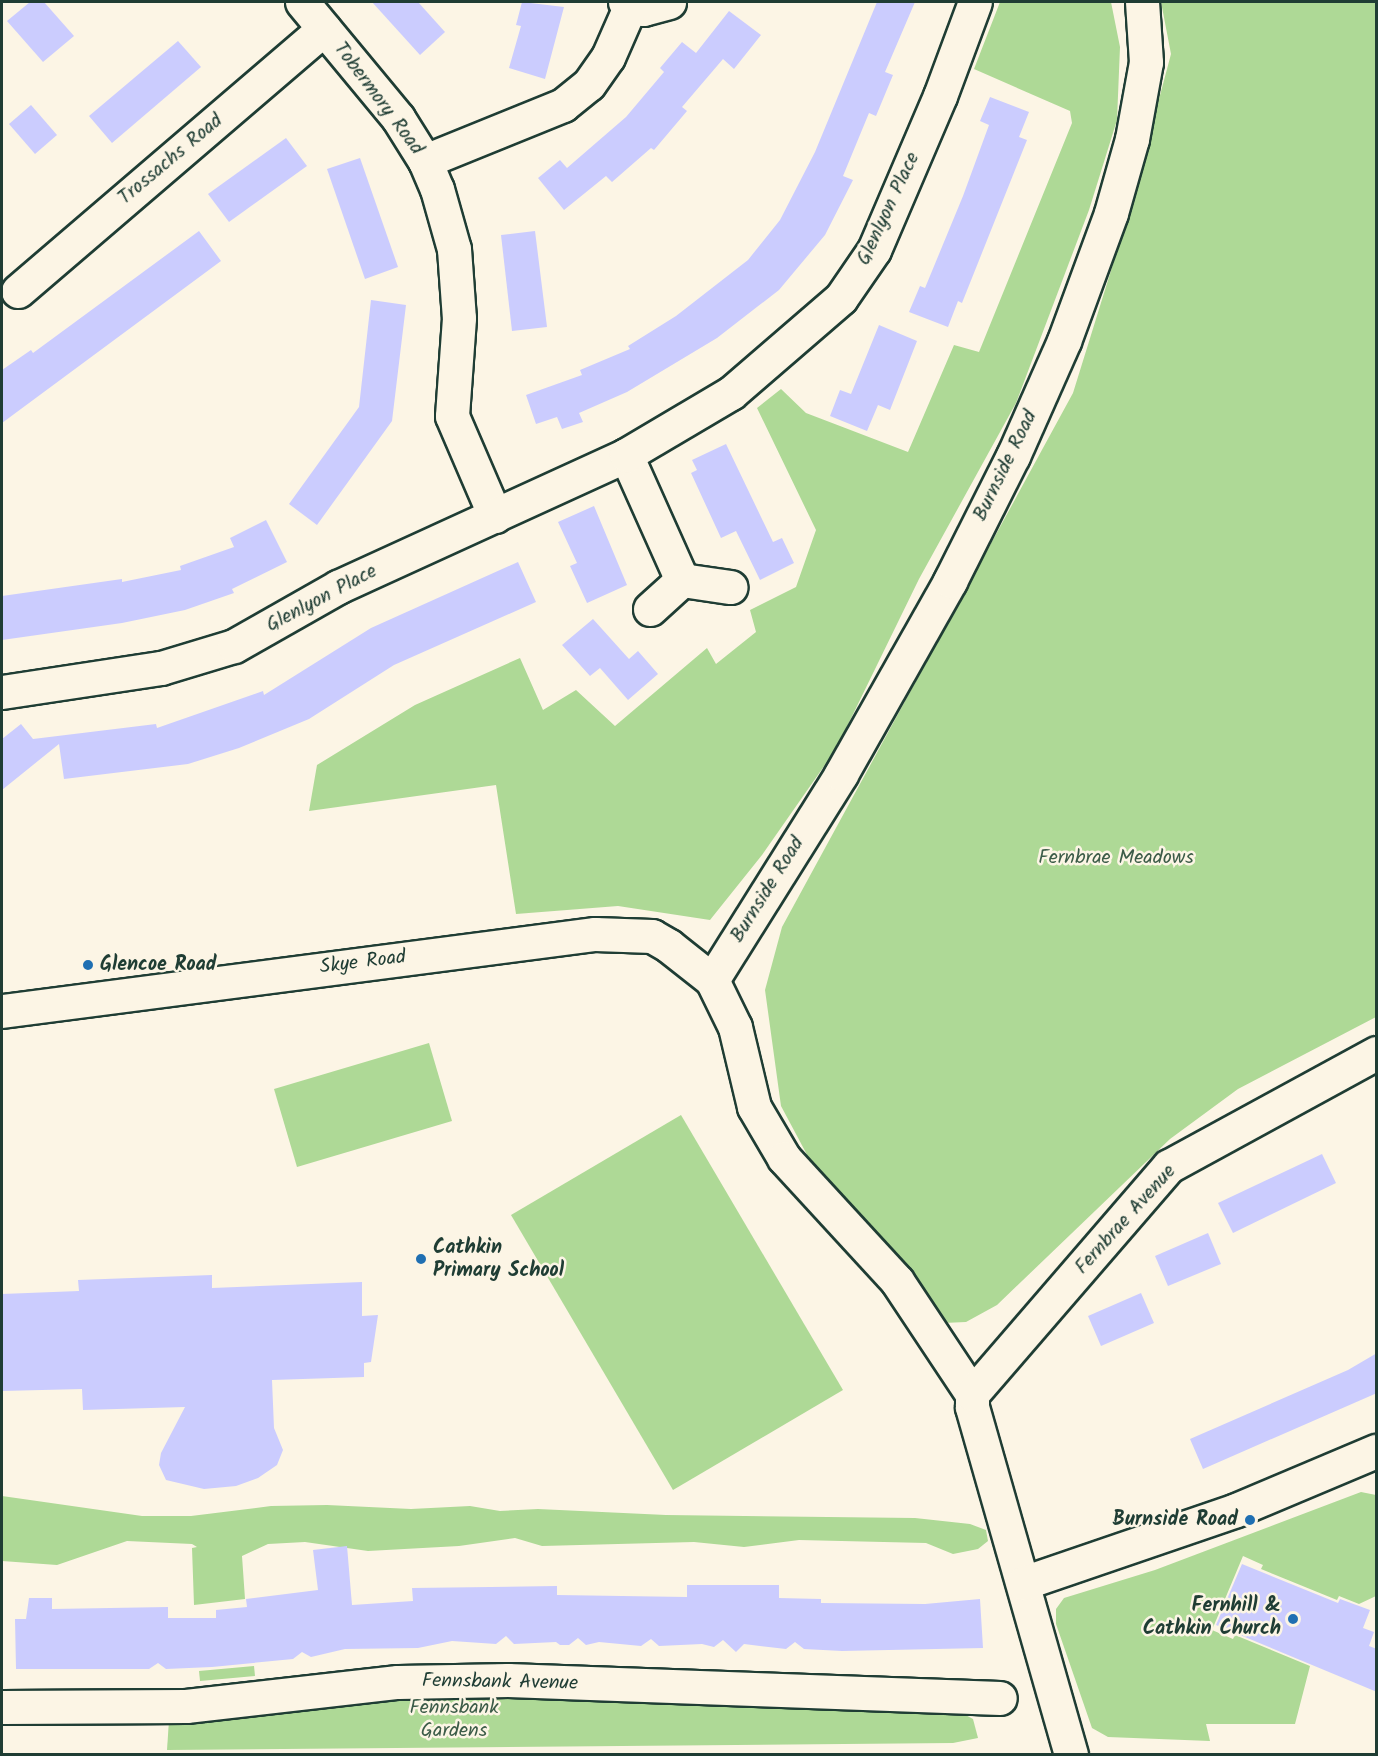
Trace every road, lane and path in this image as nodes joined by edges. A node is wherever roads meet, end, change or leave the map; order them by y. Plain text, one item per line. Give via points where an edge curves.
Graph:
1 (302, 2) edge
2 (669, 2) edge
3 (975, 2) edge
4 (1142, 2) edge
5 (627, 4) edge
6 (324, 29) junction
7 (425, 161) junction
8 (18, 291) dead end
9 (626, 455) junction
10 (495, 516) junction
11 (682, 580) junction
12 (730, 587) dead end
13 (650, 609) dead end
14 (2, 692) edge
15 (712, 980) junction
16 (2, 1011) edge
17 (1377, 1053) edge
18 (972, 1394) junction
19 (1377, 1451) edge
20 (1023, 1583) junction
21 (1000, 1698) dead end
22 (2, 1707) edge
23 (1071, 1755) edge

1 - 6 street, Tobermory Road
2 - 5 street via 643,9
3 - 9 street, Glenlyon Place via 940,96 874,250 841,298 731,393
4 - 15 street, Burnside Road via 1146,62 1132,139 1111,213 1064,341 950,581 841,774
5 - 7 street via 608,57 589,84 563,105
6 - 7 street, Tobermory Road via 398,118
6 - 8 street, Trossachs Road
7 - 10 street, Tobermory Road via 454,249 459,318 452,416
9 - 10 street, Glenlyon Place
9 - 11 street
10 - 14 street, Glenlyon Place via 338,587 234,646 161,668
11 - 12 street
11 - 13 street
15 - 16 street, Skye Road via 652,936 627,932
15 - 18 street via 735,1027 754,1107 784,1158 897,1281
17 - 18 street, Fernbrae Avenue via 1169,1166
18 - 20 street via 975,1417
19 - 20 street via 1236,1510
20 - 23 street
21 - 22 street, Fennsbank Avenue via 508,1680 398,1682 186,1706

